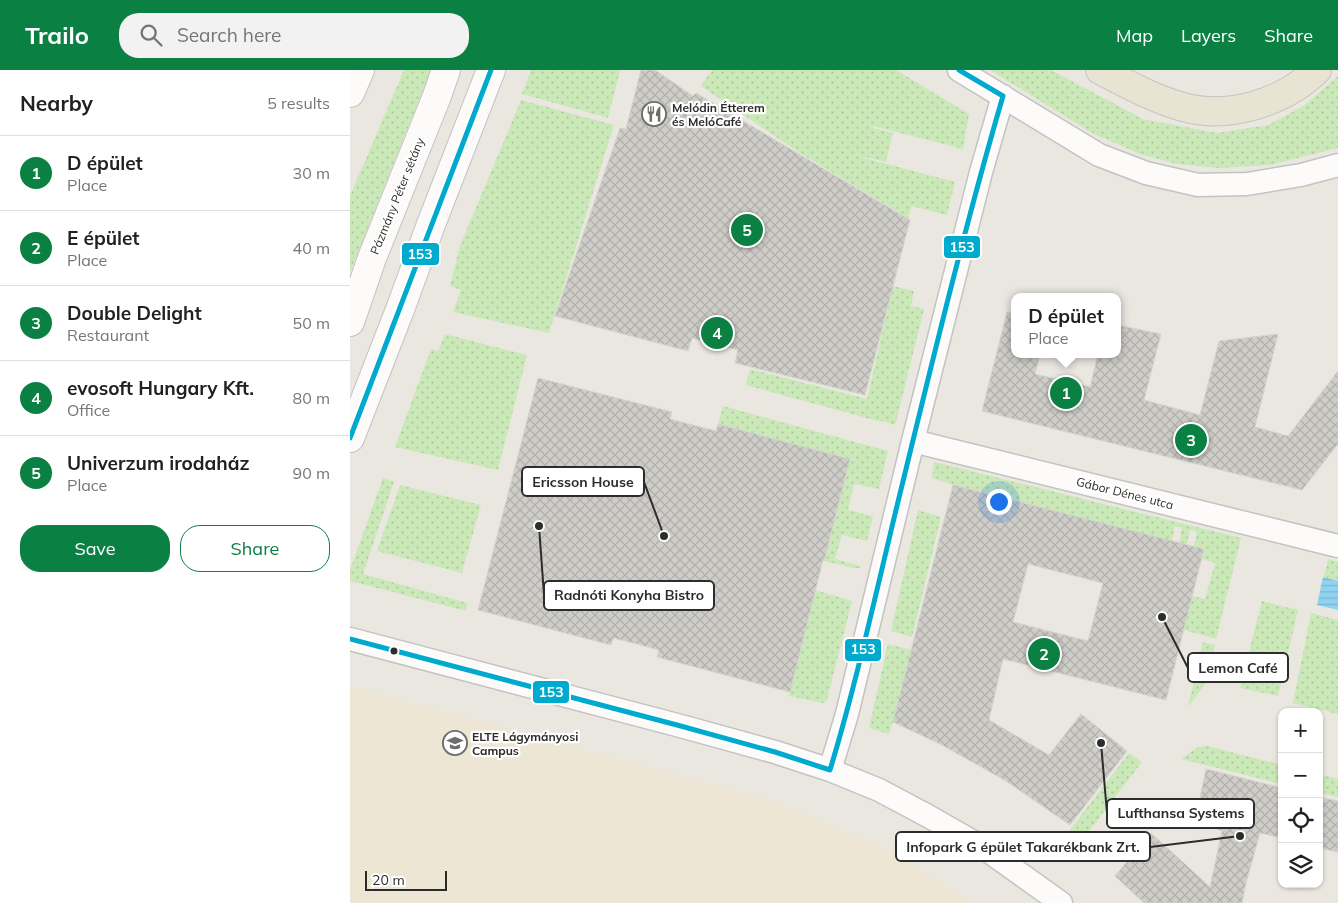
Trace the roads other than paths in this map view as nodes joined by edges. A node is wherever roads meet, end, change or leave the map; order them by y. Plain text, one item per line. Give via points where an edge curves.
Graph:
1 (360, 70) edge
2 (446, 70) edge
3 (491, 70) edge
4 (959, 70) edge
5 (1100, 70) edge
6 (1317, 70) edge
7 (350, 93) edge
8 (1003, 96) junction
9 (1338, 165) edge
10 (350, 322) edge
11 (350, 438) edge
12 (913, 441) junction
13 (1338, 546) edge
14 (350, 639) edge
15 (830, 770) junction
16 (1062, 903) edge

1 - 7 street
2 - 10 street, Pázmány Péter sétány
3 - 11 street
4 - 8 street
5 - 6 main road via 1160,99 1185,108 1209,111 1263,103 1307,80
8 - 9 street via 1099,155 1146,173 1198,185 1247,184
8 - 12 street
12 - 13 street, Gábor Dénes utca
12 - 15 street
14 - 15 street via 677,725
15 - 16 street via 879,790 976,843

